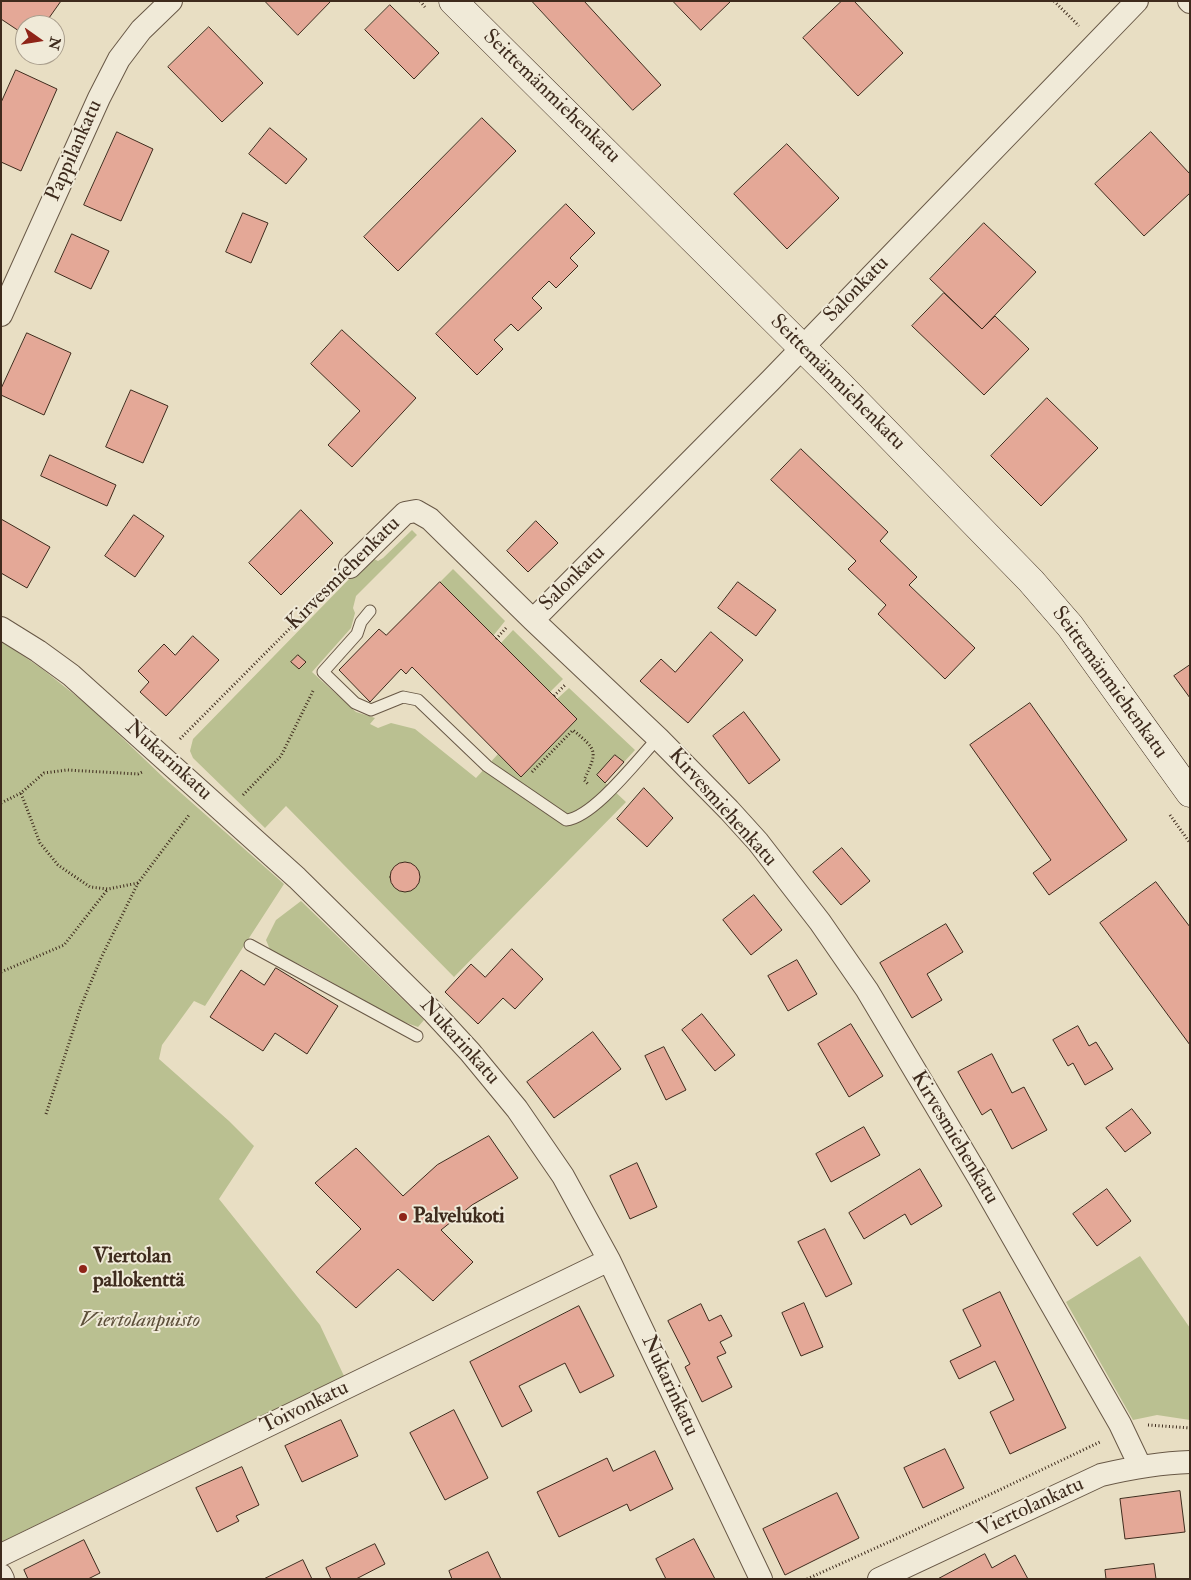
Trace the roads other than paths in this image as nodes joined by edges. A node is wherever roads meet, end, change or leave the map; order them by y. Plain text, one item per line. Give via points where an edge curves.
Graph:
1 (171, 1) edge
2 (453, 1) edge
3 (1137, 1) edge
4 (1, 315) edge
5 (802, 348) junction
6 (350, 568) road end
7 (370, 611) dead end
8 (533, 620) junction
9 (1, 628) edge
10 (658, 738) junction
11 (1190, 793) edge
12 (250, 945) dead end
13 (418, 1036) dead end
14 (609, 1260) junction
15 (1190, 1462) edge
16 (1140, 1466) junction
17 (1, 1555) edge
18 (1, 1575) edge
19 (892, 1576) edge
20 (3, 1579) edge
21 (761, 1579) edge

1 - 4 street, Pappilankatu via 141,30 120,59 99,98
2 - 5 street, Seittemänmiehenkatu
3 - 5 street, Salonkatu
5 - 8 street, Salonkatu
5 - 11 street, Seittemänmiehenkatu via 1031,581 1070,626
6 - 8 street, Kirvesmiehenkatu via 404,513 416,511 430,519
7 - 10 lane via 356,634 322,672 355,703 371,710 403,697 418,700 486,766 566,820 575,819 602,798
8 - 10 street, Kirvesmiehenkatu
9 - 14 street, Nukarinkatu via 71,675 297,878 434,1013 517,1109 563,1176
10 - 16 street, Kirvesmiehenkatu via 758,842 867,990 974,1170 1115,1416
12 - 13 lane
14 - 17 street, Toivonkatu
14 - 21 street, Nukarinkatu
15 - 16 street, Viertolankatu
16 - 19 street, Viertolankatu via 1101,1475
18 - 20 street

